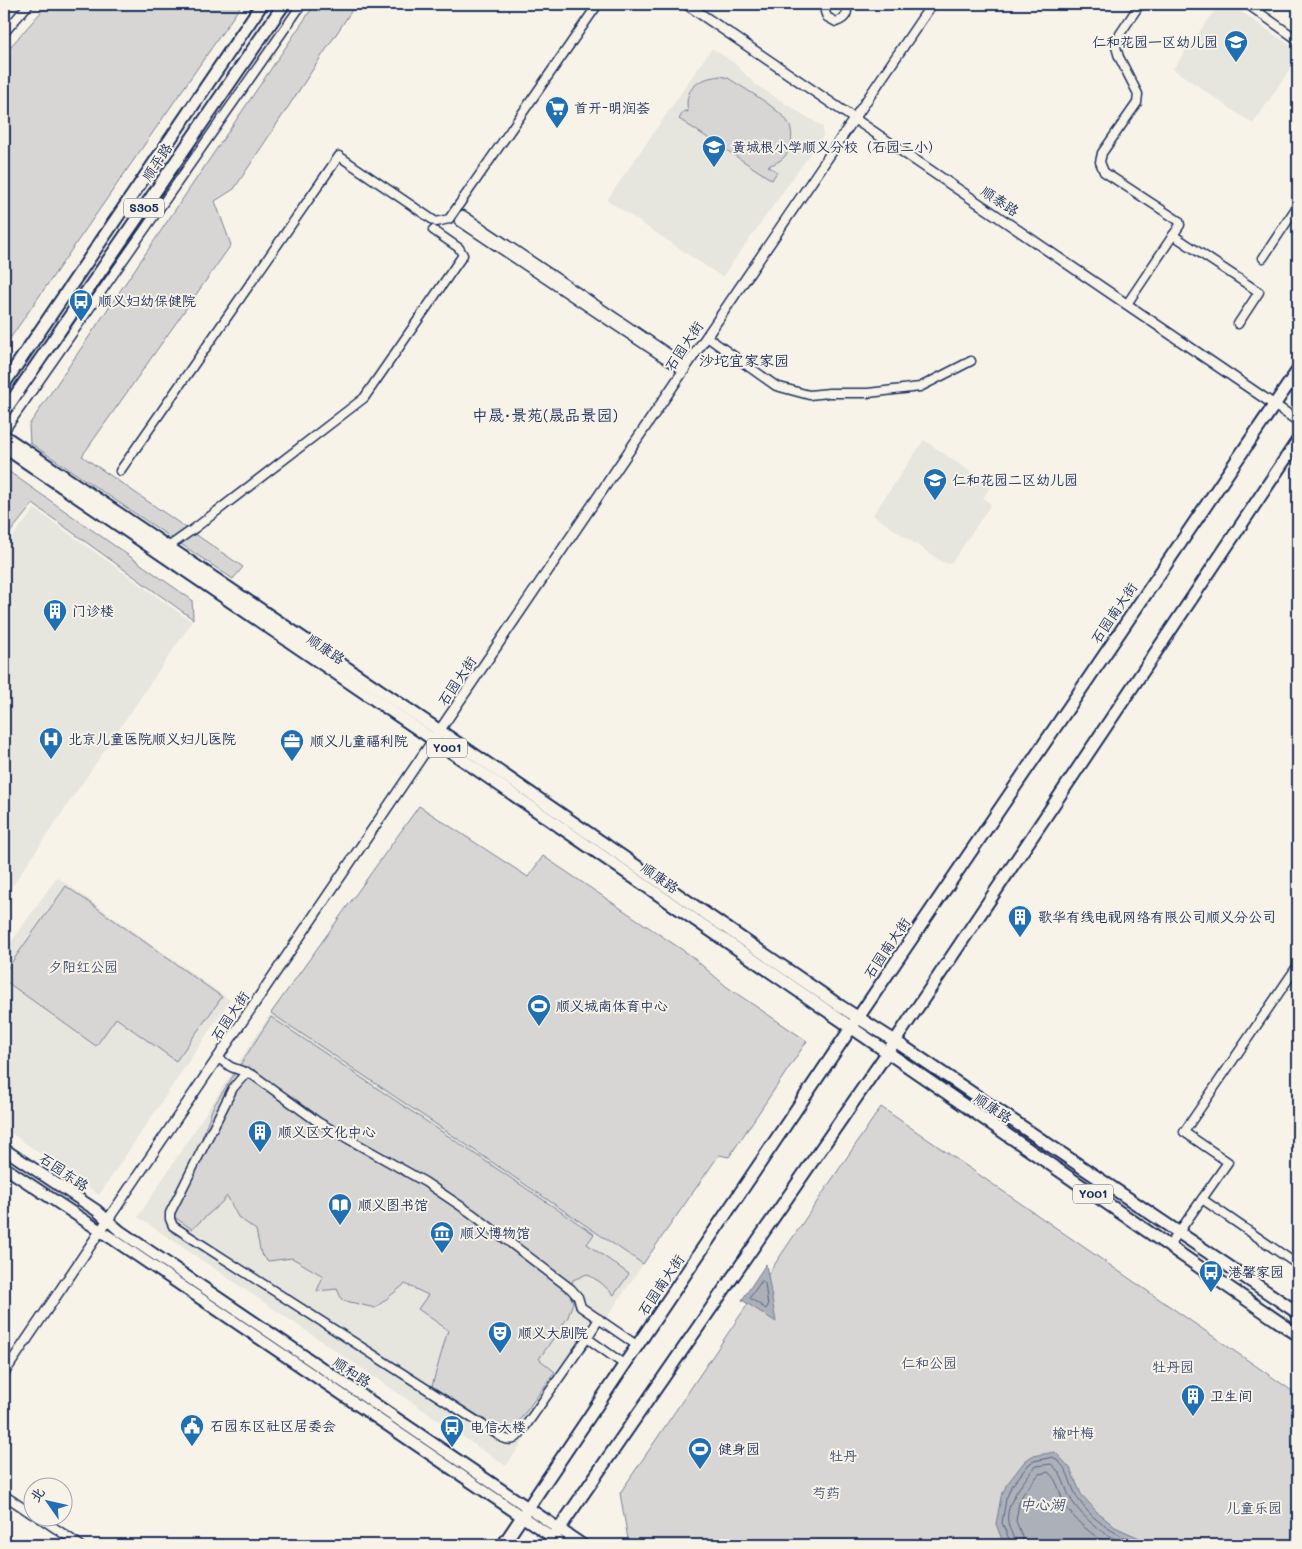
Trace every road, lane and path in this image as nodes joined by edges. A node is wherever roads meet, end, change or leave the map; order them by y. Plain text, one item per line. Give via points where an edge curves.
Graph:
1 (29, 4) edge
2 (262, 4) edge
3 (284, 4) edge
4 (302, 4) edge
5 (598, 4) edge
6 (686, 4) edge
7 (827, 4) edge
8 (847, 4) edge
9 (932, 4) edge
10 (1140, 4) edge
11 (1248, 4) edge
12 (4, 33) edge
13 (1298, 40) edge
14 (854, 118) junction
15 (1298, 205) edge
16 (461, 218) dead end
17 (433, 230) dead end
18 (1173, 235) junction
19 (1263, 258) dead end
20 (1127, 304) junction
21 (1238, 324) dead end
22 (706, 337) junction
23 (971, 361) dead end
24 (685, 369) junction
25 (1298, 370) edge
26 (4, 384) edge
27 (1274, 404) junction
28 (4, 412) edge
29 (1298, 421) edge
30 (4, 430) edge
31 (4, 436) edge
32 (1298, 440) edge
33 (4, 446) edge
34 (120, 471) dead end
35 (168, 547) junction
36 (437, 736) junction
37 (1298, 965) edge
38 (858, 1017) junction
39 (851, 1028) junction
40 (895, 1041) junction
41 (887, 1053) junction
42 (217, 1060) junction
43 (247, 1072) junction
44 (233, 1088) junction
45 (4, 1149) edge
46 (4, 1167) edge
47 (1202, 1199) junction
48 (108, 1220) junction
49 (100, 1230) junction
50 (1178, 1232) junction
51 (1169, 1246) junction
52 (1298, 1265) edge
53 (1298, 1313) edge
54 (599, 1319) junction
55 (1298, 1335) edge
56 (587, 1338) junction
57 (638, 1346) junction
58 (625, 1365) junction
59 (4, 1373) edge
60 (4, 1495) edge
61 (22, 1507) edge
62 (525, 1512) junction
63 (51, 1526) edge
64 (554, 1537) edge
65 (80, 1545) edge
66 (503, 1545) edge
67 (564, 1545) edge
68 (583, 1545) edge

1 - 12 street
2 - 26 main road, 顺平路 / S305
3 - 28 main road, 顺平路 / S305
4 - 30 street
5 - 34 street via 449,219 436,222 340,156
6 - 14 street, 顺泰路
7 - 8 street via 824,12 836,22 845,16
9 - 14 street, 石园大街
10 - 18 street via 1120,34 1116,47 1138,94 1137,103 1102,153 1100,162 1104,172 1179,221
11 - 13 street
14 - 20 street, 顺泰路
14 - 22 street, 石园大街
15 - 19 street
16 - 24 street
17 - 35 street via 459,248 463,256 364,398
18 - 20 street
18 - 21 street via 1259,292
20 - 27 street, 顺泰路
22 - 23 street via 776,386 809,395 920,387
22 - 24 street, 石园大街
24 - 36 street, 石园大街
25 - 27 main road, 石园南大街
27 - 29 street, 顺泰路
27 - 38 main road, 石园南大街
31 - 35 main road, 顺康路
32 - 40 main road
33 - 36 main road, 顺康路 / Y001
35 - 36 main road, 顺康路
36 - 38 main road, 顺康路
36 - 39 main road, 顺康路 / Y001
36 - 42 street, 石园大街
37 - 47 street via 1184,1132 1228,1162
38 - 39 main road, 石园南大街
38 - 40 main road, 顺康路
39 - 41 main road, 顺康路 / Y001
39 - 57 main road, 石园南大街
40 - 41 main road
40 - 50 main road, 顺康路
41 - 51 main road, 顺康路 / Y001
41 - 64 main road
42 - 43 street
42 - 44 street via 234,1076
42 - 48 street, 石园大街
43 - 44 street
43 - 54 street via 318,1122 425,1182 471,1213 571,1288 581,1307
44 - 56 street via 170,1213 173,1226 509,1441 522,1431
45 - 48 main road, 石园东路
46 - 49 main road, 石园东路
47 - 50 street
47 - 52 street
48 - 49 street, 石园大街
48 - 62 main road, 顺和路
49 - 59 street, 石园大街
49 - 62 main road, 顺和路
50 - 51 street
50 - 53 main road, 顺康路
51 - 55 main road, 顺康路 / Y001
54 - 56 street
54 - 57 street
56 - 58 street
57 - 58 main road, 石园南大街
58 - 62 main road, 石园南大街
60 - 61 street
62 - 64 main road, 顺和路
62 - 66 main road, 石园南大街
63 - 65 street
64 - 67 main road, 顺和路
64 - 68 main road, 顺和路

